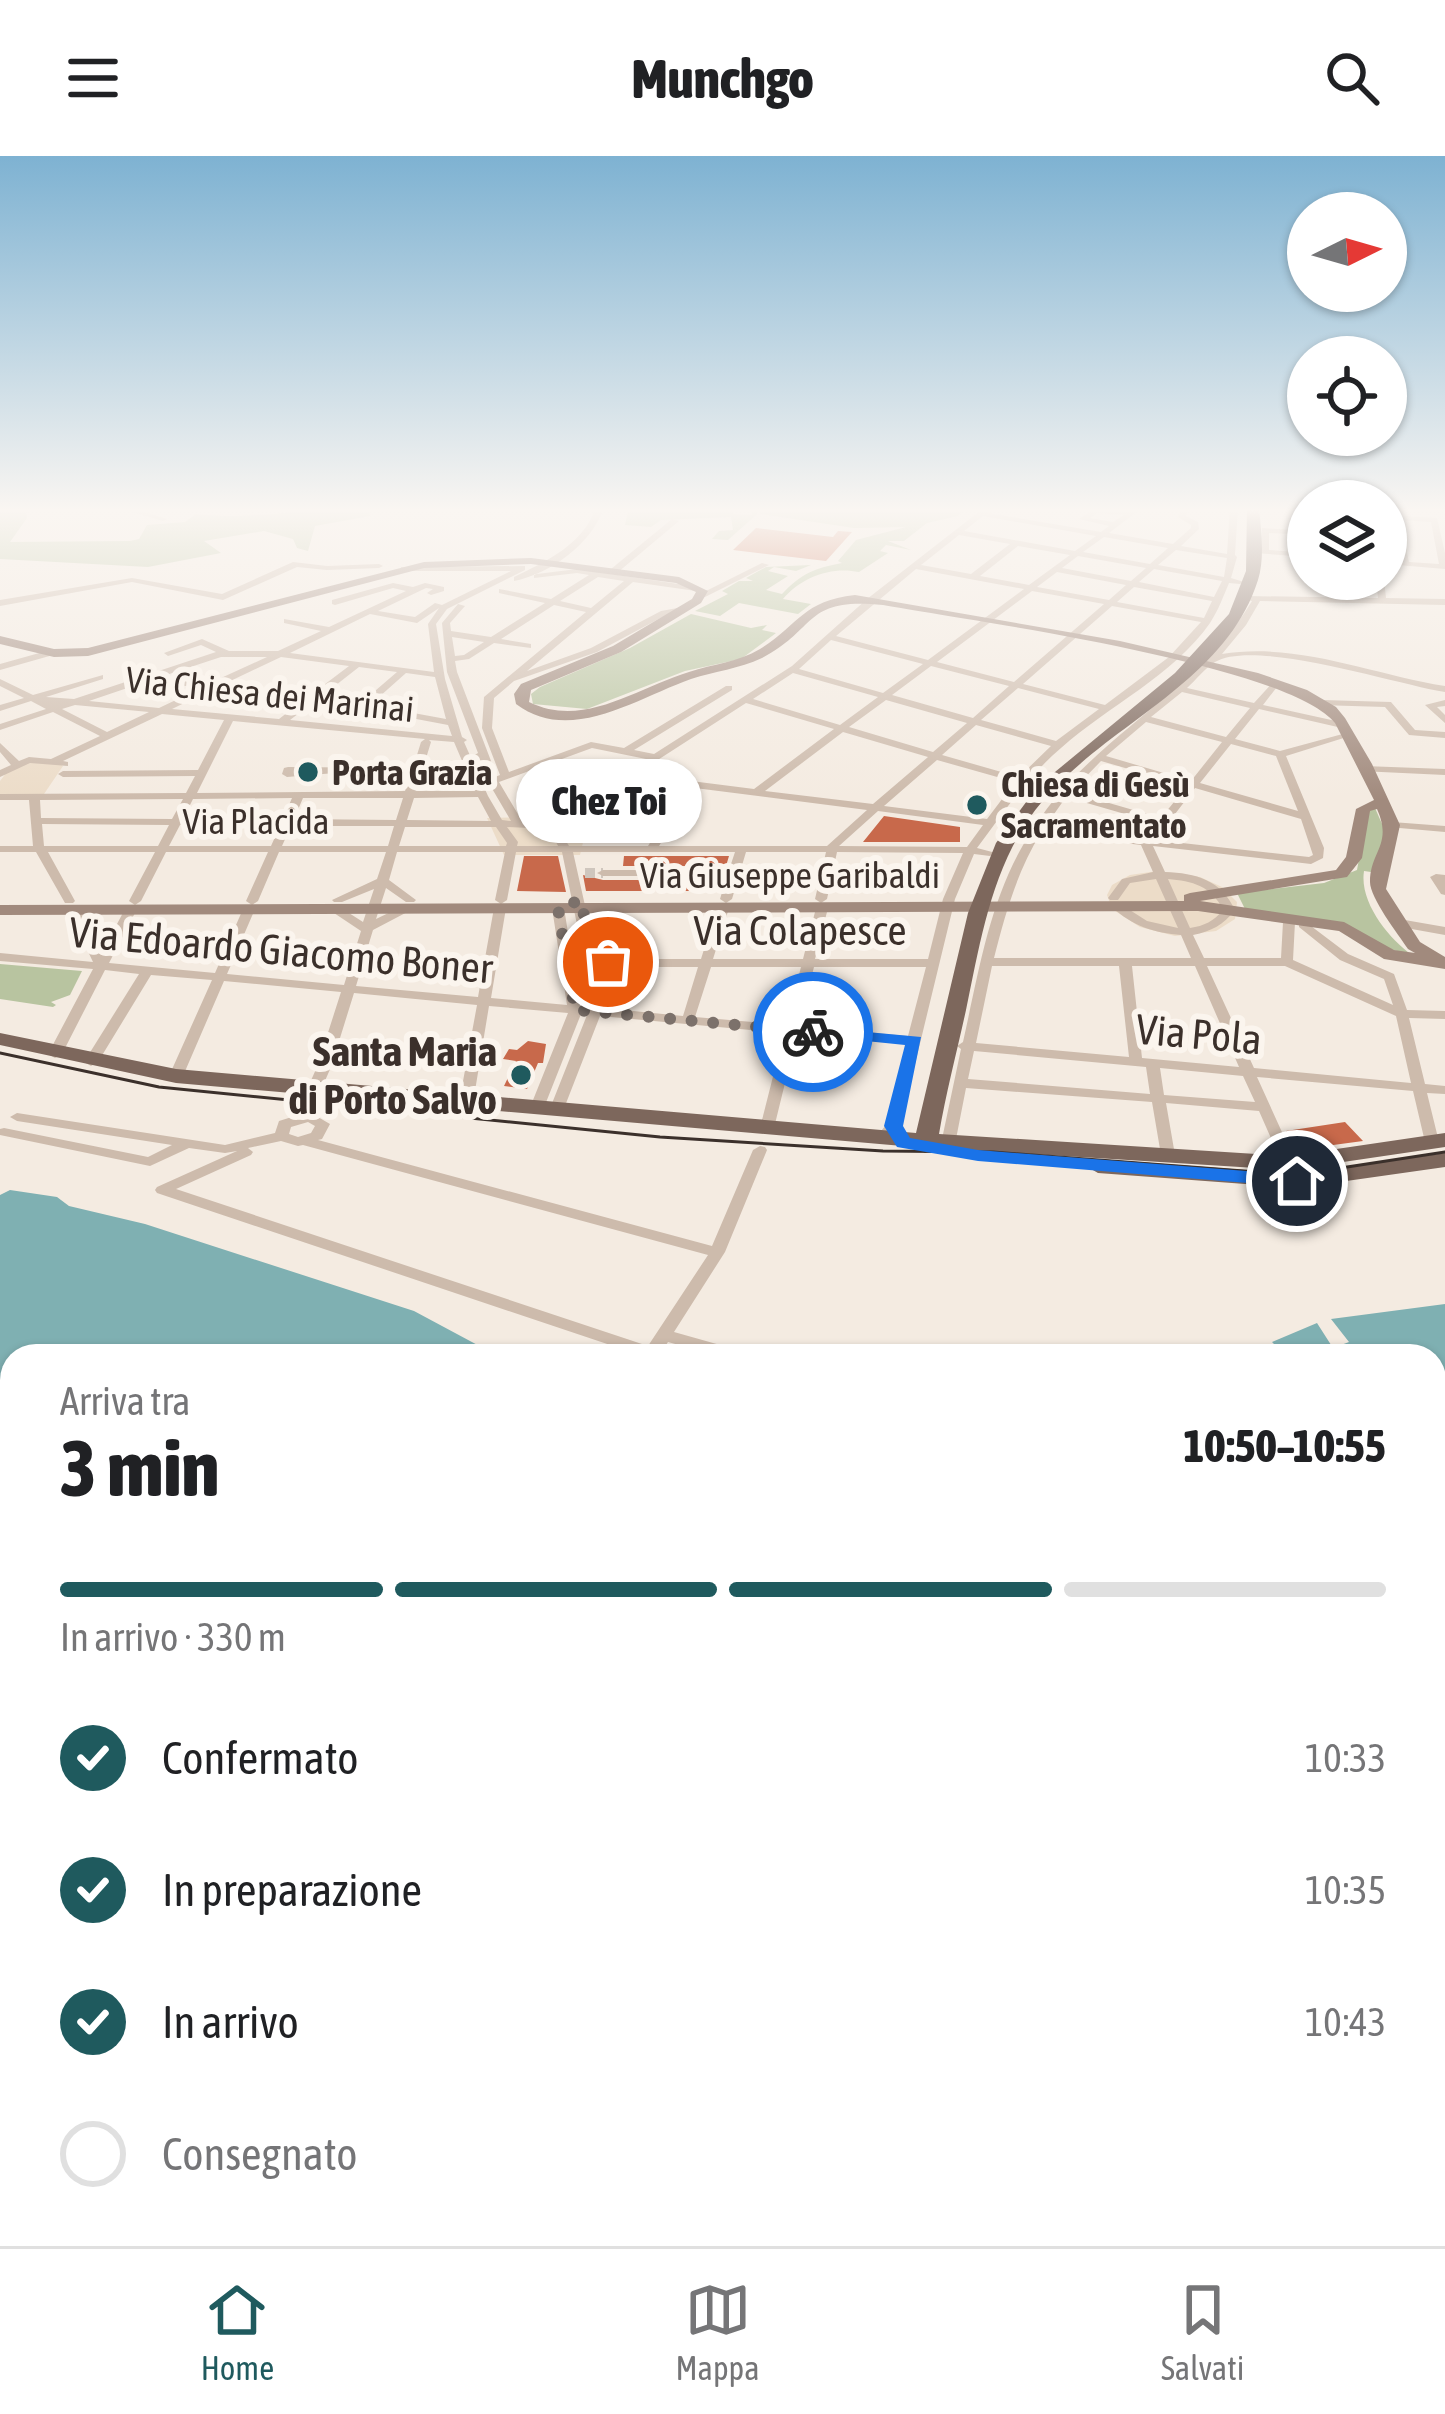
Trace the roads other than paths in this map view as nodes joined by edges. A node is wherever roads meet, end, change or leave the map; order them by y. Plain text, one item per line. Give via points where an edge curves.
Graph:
1 (267, 605) edge
2 (384, 605) edge
3 (439, 605) edge
4 (454, 605) edge
5 (459, 605) edge
6 (465, 605) edge
7 (473, 605) edge
8 (548, 605) edge
9 (563, 605) edge
10 (600, 605) edge
11 (689, 605) edge
12 (821, 605) edge
13 (866, 605) edge
14 (900, 605) edge
15 (1005, 605) edge
16 (1110, 605) edge
17 (1120, 605) edge
18 (1217, 605) edge
19 (1236, 605) edge
20 (1243, 605) edge
21 (683, 610) junction
22 (369, 611) junction
23 (592, 611) junction
24 (287, 621) dead end
25 (983, 621) junction
26 (1208, 621) junction
27 (330, 630) junction
28 (446, 633) junction
29 (829, 637) junction
30 (1072, 638) junction
31 (494, 639) junction
32 (0, 640) edge
33 (529, 646) dead end
34 (50, 652) junction
35 (168, 652) dead end
36 (227, 654) junction
37 (280, 654) junction
38 (449, 659) junction
39 (930, 662) junction
40 (1195, 662) junction
41 (357, 664) junction
42 (0, 667) edge
43 (405, 670) junction
44 (791, 670) junction
45 (439, 675) junction
46 (100, 676) dead end
47 (143, 680) junction
48 (0, 682) edge
49 (504, 682) junction
50 (1275, 682) junction
51 (1019, 685) junction
52 (212, 686) junction
53 (729, 688) dead end
54 (1179, 689) junction
55 (1445, 696) edge
56 (314, 697) junction
57 (884, 697) junction
58 (31, 698) junction
59 (745, 700) junction
60 (73, 702) junction
61 (1322, 703) junction
62 (363, 706) junction
63 (1256, 706) junction
64 (0, 708) edge
65 (56, 708) junction
66 (1106, 708) junction
67 (160, 711) junction
68 (402, 713) junction
69 (230, 718) junction
70 (1143, 718) junction
71 (1445, 720) edge
72 (977, 722) junction
73 (280, 723) junction
74 (454, 723) junction
75 (0, 727) edge
76 (842, 729) junction
77 (1345, 730) junction
78 (382, 733) junction
79 (1445, 735) edge
80 (108, 736) junction
81 (461, 740) junction
82 (1229, 740) junction
83 (426, 742) dead end
84 (0, 746) edge
85 (1058, 746) junction
86 (626, 751) junction
87 (1280, 754) junction
88 (654, 757) junction
89 (935, 757) junction
90 (1098, 757) junction
91 (56, 760) junction
92 (15, 764) junction
93 (1364, 769) junction
94 (417, 770) junction
95 (202, 772) junction
96 (332, 772) dead end
97 (1445, 772) edge
98 (0, 774) edge
99 (64, 774) junction
100 (626, 776) junction
101 (499, 779) junction
102 (1021, 781) junction
103 (692, 784) junction
104 (1193, 784) junction
105 (755, 793) junction
106 (1063, 793) junction
107 (410, 794) junction
108 (483, 794) junction
109 (190, 795) junction
110 (299, 795) junction
111 (0, 797) edge
112 (41, 797) junction
113 (1381, 802) junction
114 (875, 808) junction
115 (1306, 817) junction
116 (34, 821) junction
117 (177, 821) junction
118 (287, 821) junction
119 (401, 822) junction
120 (1163, 822) junction
121 (987, 823) junction
122 (1392, 825) junction
123 (550, 829) junction
124 (1034, 829) junction
125 (1445, 830) edge
126 (513, 832) junction
127 (1146, 843) junction
128 (0, 849) edge
129 (41, 849) junction
130 (832, 849) junction
131 (274, 850) junction
132 (392, 850) junction
133 (567, 850) junction
134 (651, 850) junction
135 (741, 850) junction
136 (970, 850) junction
137 (161, 851) junction
138 (990, 853) junction
139 (603, 873) tunnel mouth
140 (734, 873) junction
141 (1158, 873) junction
142 (1445, 878) edge
143 (383, 880) junction
144 (1445, 892) edge
145 (1171, 902) junction
146 (1229, 902) junction
147 (821, 903) junction
148 (974, 903) junction
149 (1116, 903) junction
150 (336, 904) junction
151 (375, 904) junction
152 (501, 904) junction
153 (582, 904) junction
154 (724, 904) junction
155 (72, 905) junction
156 (133, 905) junction
157 (251, 905) junction
158 (408, 905) junction
159 (0, 906) edge
160 (558, 908) junction
161 (1399, 922) junction
162 (1296, 923) junction
163 (366, 929) junction
164 (1445, 931) edge
165 (1185, 933) junction
166 (0, 957) edge
167 (706, 962) junction
168 (986, 962) junction
169 (1125, 962) junction
170 (1198, 962) junction
171 (1287, 962) junction
172 (1440, 962) edge
173 (593, 963) junction
174 (808, 963) junction
175 (934, 963) junction
176 (101, 966) junction
177 (147, 971) junction
178 (219, 977) junction
179 (349, 989) junction
180 (483, 1001) junction
181 (575, 1010) junction
182 (597, 1012) junction
183 (1402, 1014) junction
184 (1445, 1015) edge
185 (688, 1020) junction
186 (791, 1030) junction
187 (0, 1040) edge
188 (915, 1041) junction
189 (958, 1045) junction
190 (55, 1054) junction
191 (91, 1062) junction
192 (1144, 1062) junction
193 (1247, 1072) junction
194 (176, 1076) junction
195 (961, 1083) junction
196 (1418, 1087) junction
197 (316, 1090) junction
198 (1445, 1090) edge
199 (1159, 1098) junction
200 (466, 1103) junction
201 (1264, 1107) junction
202 (546, 1110) junction
203 (17, 1117) dead end
204 (302, 1117) junction
205 (4, 1132) dead end
206 (282, 1136) junction
207 (907, 1138) junction
208 (764, 1139) junction
209 (305, 1141) junction
210 (188, 1143) junction
211 (1441, 1147) edge
212 (1168, 1155) junction
213 (1289, 1163) junction
214 (717, 1252) junction
215 (664, 1335) junction
216 (625, 1344) edge
217 (658, 1344) edge
218 (696, 1344) edge

1 - 34 main road via 97,650
2 - 22 street
3 - 22 street via 417,620
4 - 45 street via 431,624
5 - 101 street via 442,622 450,678 475,748
6 - 28 street via 448,618
7 - 28 street
8 - 31 street
9 - 23 street
10 - 23 street
11 - 21 main road
12 - 21 main road via 749,660 597,711 549,714 521,700 532,684
13 - 29 street
14 - 25 main road
15 - 25 street
16 - 30 street
17 - 26 street
18 - 26 street
19 - 40 main road via 1227,628
20 - 40 street via 1244,624
21 - 49 street
22 - 27 street
23 - 49 street
24 - 27 street
25 - 30 main road
25 - 39 street
26 - 40 street
27 - 37 street
28 - 31 street
28 - 38 street
29 - 39 street
29 - 44 street
30 - 40 main road
30 - 51 street
31 - 33 street
31 - 38 street
32 - 34 main road
34 - 42 street
35 - 36 street via 202,642
36 - 37 street
36 - 47 street
37 - 41 street
37 - 52 street
38 - 101 street
39 - 51 street
39 - 57 street
40 - 50 main road
40 - 54 street
40 - 55 street via 1243,654 1327,662
40 - 66 street
40 - 138 main road via 1065,758
40 - 148 main road via 1036,798
41 - 43 street
41 - 56 street
43 - 45 street
43 - 62 street
44 - 57 street
44 - 59 street
45 - 74 street
46 - 58 street
47 - 52 street
47 - 60 street
48 - 58 street
49 - 101 street via 489,697 487,722
50 - 61 main road
50 - 63 street
51 - 66 street
51 - 72 street
52 - 56 street
52 - 67 street
53 - 86 street
54 - 63 street
54 - 70 street
55 - 71 street via 1430,705
56 - 62 street
56 - 73 street
57 - 72 street
57 - 76 street
58 - 60 street, Via Chiesa dei Marinai
58 - 64 street
58 - 65 street
59 - 76 street
59 - 88 street
60 - 65 street
60 - 67 street, Via Chiesa dei Marinai
61 - 77 main road
61 - 79 street via 1388,704 1412,733
62 - 68 street
63 - 77 street
63 - 82 street
65 - 75 street
65 - 80 street
66 - 85 street
67 - 69 street, Via Chiesa dei Marinai
67 - 80 street
68 - 74 street
68 - 78 street
69 - 73 street, Via Chiesa dei Marinai
69 - 95 street
70 - 82 street
70 - 90 street
72 - 85 street
72 - 89 street
73 - 78 street, Via Chiesa dei Marinai
74 - 81 street
76 - 89 street
76 - 105 street
77 - 87 street
77 - 93 main road
78 - 81 street, Via Chiesa dei Marinai
80 - 91 street
81 - 108 street
82 - 87 street
82 - 104 street
83 - 94 street
84 - 92 street
85 - 102 street
86 - 88 street
86 - 101 street via 591,746
87 - 115 street
88 - 100 street
89 - 102 street
89 - 114 street
90 - 104 street
90 - 106 street
91 - 92 street
91 - 99 street
92 - 98 street
93 - 97 street
93 - 113 main road
94 - 96 street
94 - 107 street
95 - 99 street
95 - 109 street
99 - 112 street
100 - 103 street
100 - 123 street
101 - 126 street
102 - 121 street
103 - 105 street
103 - 134 street
104 - 115 street
104 - 120 street
105 - 114 street
106 - 120 street
106 - 124 street
107 - 108 street
107 - 110 street
107 - 119 street
108 - 126 street
109 - 110 street
109 - 112 street
109 - 117 street
110 - 118 street
111 - 112 street
112 - 116 street
113 - 122 main road
113 - 146 main road via 1363,808 1347,871
114 - 121 street
114 - 130 street
115 - 127 street via 1319,852 1311,861
116 - 117 street
116 - 129 street
117 - 118 street
117 - 137 street
118 - 119 street
118 - 131 street
119 - 126 street
119 - 132 street
120 - 127 street
121 - 136 street
122 - 125 street
122 - 161 main road via 1376,884
123 - 126 street
123 - 126 street via 551,841 535,846
123 - 133 street
124 - 127 street
124 - 148 street
126 - 132 street, Via Placida
126 - 133 street
126 - 152 street
127 - 141 street
128 - 129 street, Via Placida
129 - 137 street, Via Placida
129 - 155 street
130 - 135 street
130 - 136 street
130 - 147 street
131 - 132 street, Via Placida
131 - 137 street, Via Placida
131 - 157 street
132 - 143 street
133 - 134 street
133 - 153 street
134 - 135 street
135 - 140 street
136 - 138 street
136 - 148 street
137 - 156 street
138 - 148 main road
139 - 140 street
140 - 154 street
141 - 145 street
141 - 146 street via 1189,878
141 - 149 street via 1126,881
142 - 144 street via 1436,877
143 - 150 street
143 - 151 street
143 - 158 street
145 - 146 main road, Via Giuseppe Garibaldi
145 - 149 main road, Via Giuseppe Garibaldi
145 - 165 street
146 - 162 main road
146 - 165 street via 1215,925
147 - 148 main road, Via Giuseppe Garibaldi
147 - 154 main road, Via Giuseppe Garibaldi
147 - 174 street
148 - 149 main road, Via Giuseppe Garibaldi
148 - 168 street
148 - 175 street
148 - 189 main road
148 - 207 main road
149 - 165 street via 1144,924
150 - 151 main road, Via Giuseppe Garibaldi
150 - 157 main road
150 - 163 street
151 - 158 main road, Via Giuseppe Garibaldi
151 - 163 street
152 - 153 main road, Via Giuseppe Garibaldi
152 - 158 main road, Via Giuseppe Garibaldi
152 - 160 main road, Via Giuseppe Garibaldi
152 - 180 street
153 - 154 main road, Via Giuseppe Garibaldi
153 - 160 main road, Via Giuseppe Garibaldi
153 - 173 street
154 - 167 street
155 - 156 main road
155 - 159 main road
155 - 176 street
156 - 157 main road
156 - 176 street
157 - 178 street
158 - 163 street
160 - 181 street
161 - 164 street
161 - 172 main road
162 - 171 street
162 - 172 main road via 1344,927 1390,955
162 - 183 street via 1390,977
163 - 179 street
165 - 170 street
166 - 176 street, Via Edoardo Giacomo Boner
167 - 173 street, Via Colapesce
167 - 174 street, Via Colapesce
167 - 185 street
168 - 169 street
168 - 189 street
169 - 170 street
169 - 192 street
170 - 171 street
170 - 193 street
171 - 183 street
173 - 182 street
174 - 175 street, Via Colapesce
174 - 186 street
175 - 188 street
176 - 177 street, Via Edoardo Giacomo Boner
176 - 190 street
177 - 178 street, Via Edoardo Giacomo Boner
177 - 191 street
178 - 179 street, Via Edoardo Giacomo Boner
178 - 194 street
179 - 180 street, Via Edoardo Giacomo Boner
179 - 197 street
180 - 181 street, Via Edoardo Giacomo Boner
180 - 200 street
181 - 182 street, Via Edoardo Giacomo Boner
181 - 202 street
182 - 185 street, Via Edoardo Giacomo Boner
182 - 202 street
183 - 184 street
183 - 196 street
185 - 186 street, Via Edoardo Giacomo Boner
186 - 188 street, Via Edoardo Giacomo Boner
186 - 208 street
187 - 190 main road
188 - 207 street
189 - 192 street, Via Pola
189 - 195 street
189 - 207 main road
190 - 191 main road
191 - 194 main road
192 - 193 street, Via Pola
192 - 199 street
193 - 196 street, Via Pola
193 - 201 street
194 - 197 main road
195 - 199 street
195 - 207 street
196 - 198 street, Via Pola
196 - 211 street
197 - 200 main road
197 - 204 street
199 - 201 street
199 - 212 street
200 - 202 main road
201 - 213 street
202 - 208 main road
203 - 210 street
204 - 206 street via 284,1124
204 - 209 street via 323,1128
205 - 210 street via 150,1162
206 - 209 street
206 - 210 street via 225,1149
206 - 216 street via 162,1190
207 - 208 main road
207 - 211 main road via 978,1156 1284,1181 1345,1177
207 - 212 main road
208 - 214 street
209 - 214 street
211 - 213 main road
212 - 213 main road
214 - 215 street
215 - 217 street
215 - 218 street

